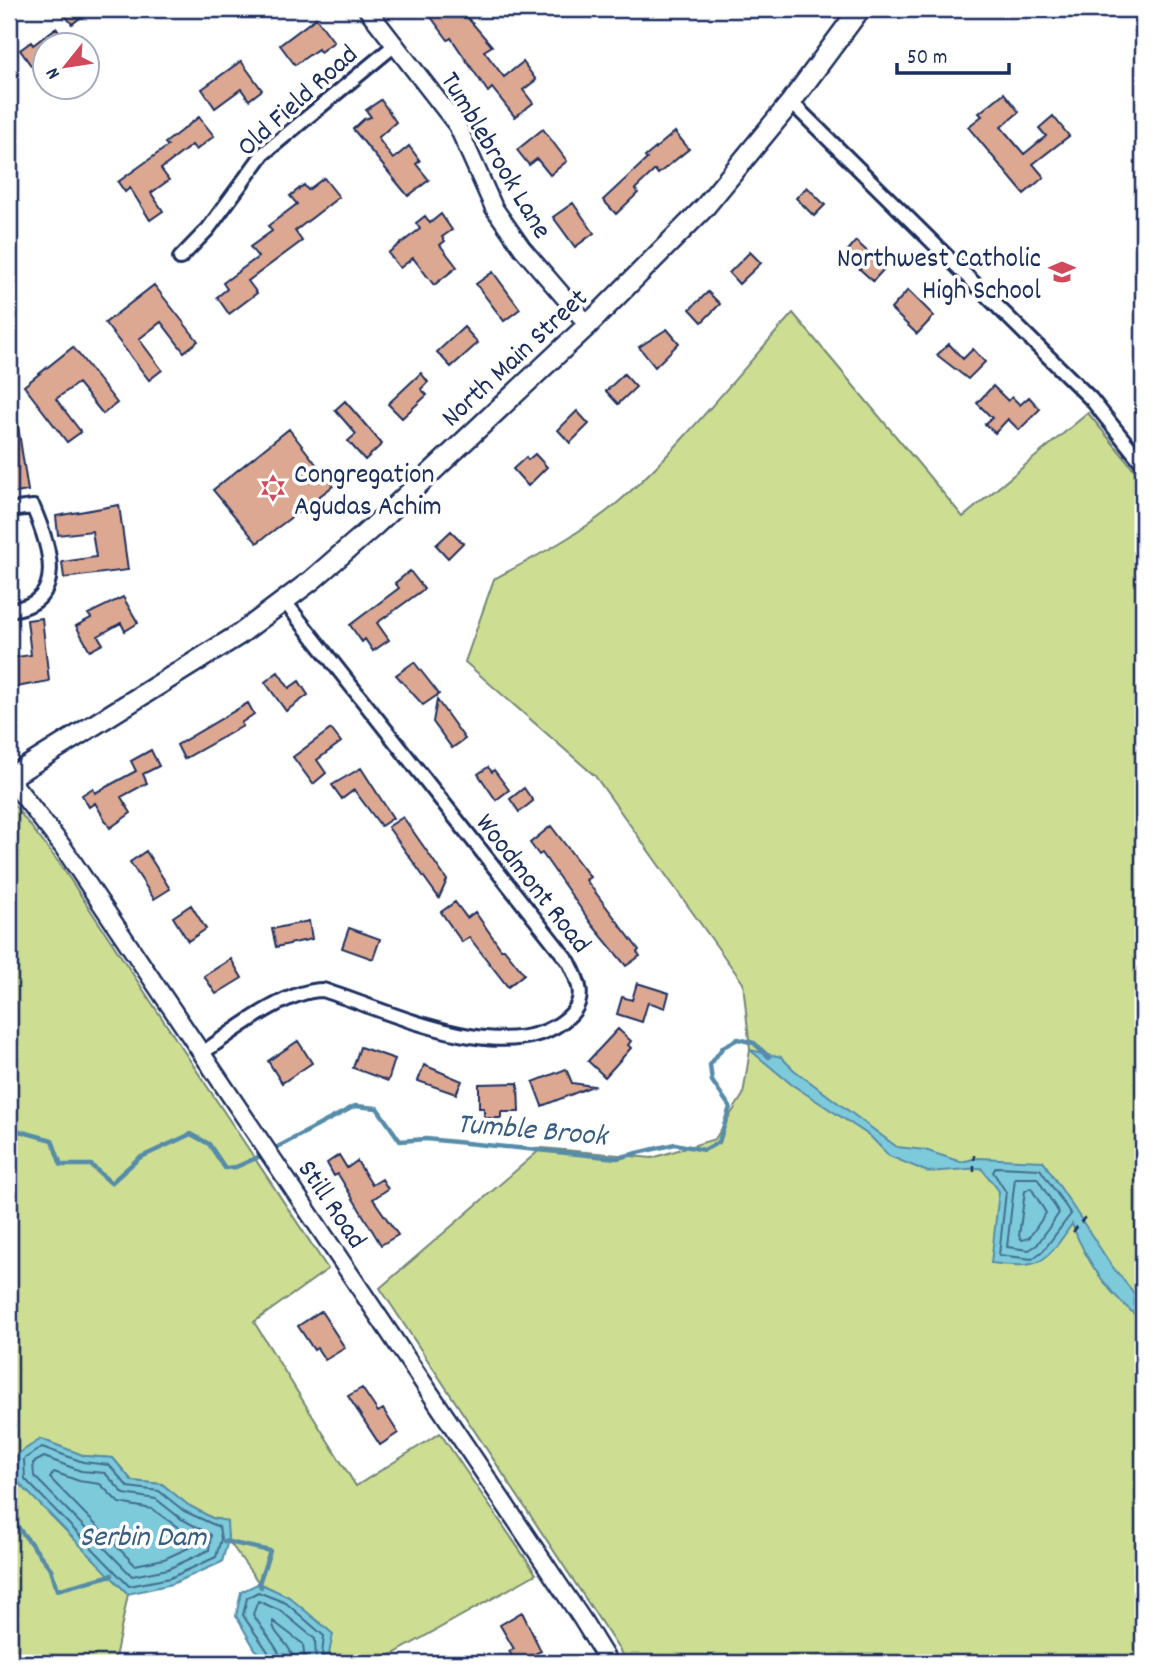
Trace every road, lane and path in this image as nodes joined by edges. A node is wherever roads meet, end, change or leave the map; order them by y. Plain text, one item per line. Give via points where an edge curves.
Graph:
1 (367, 9) edge
2 (860, 9) edge
3 (396, 44) junction
4 (791, 102) junction
5 (180, 258) dead end
6 (587, 325) junction
7 (1143, 464) edge
8 (9, 510) edge
9 (285, 601) junction
10 (9, 610) edge
11 (9, 778) edge
12 (202, 1053) junction
13 (974, 1155) dead end
14 (974, 1172) dead end
15 (1085, 1217) dead end
16 (1073, 1232) dead end
17 (609, 1663) edge

1 - 3 street, Tumblebrook Lane
2 - 4 main road, North Main Street
3 - 5 street, Old Field Road via 263,154 208,229
3 - 6 street, Tumblebrook Lane via 457,125 494,208
4 - 6 main road, North Main Street via 704,208
4 - 7 street via 1091,399
6 - 9 main road, North Main Street via 374,526
8 - 10 street via 33,507 47,539 51,571 46,590 31,603
9 - 11 main road, North Main Street via 205,658
9 - 12 street, Woodmont Road via 569,962 581,986 580,999 559,1025 510,1041 473,1039 311,990 285,1000
11 - 12 street, Still Road via 63,847
12 - 17 street, Still Road
13 - 14 path
15 - 16 path

